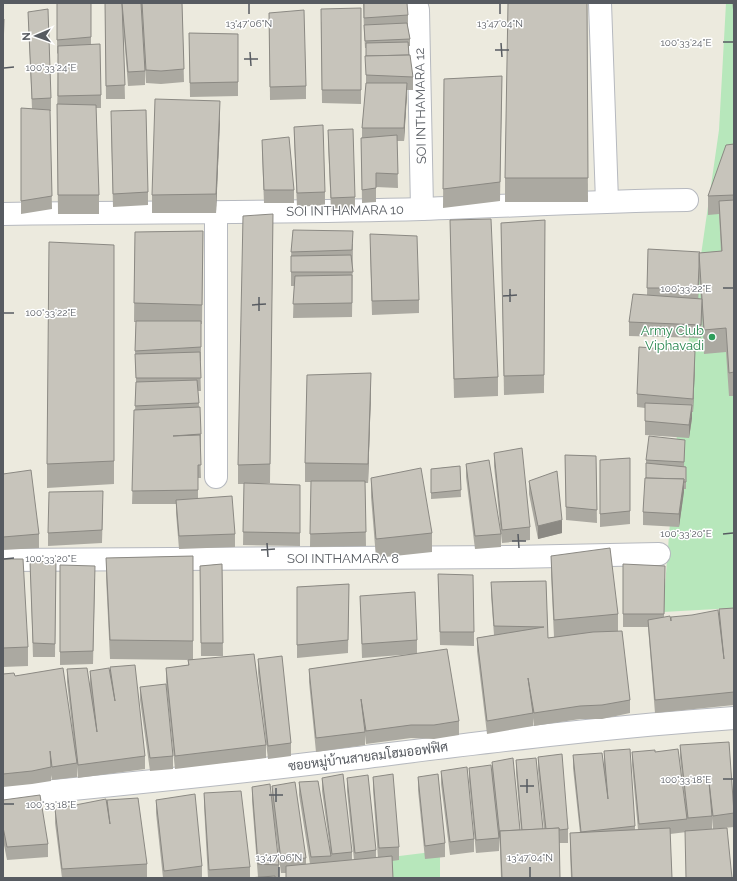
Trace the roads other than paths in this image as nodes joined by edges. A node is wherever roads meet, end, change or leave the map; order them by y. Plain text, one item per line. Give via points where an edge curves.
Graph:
1 (416, 3) edge
2 (600, 3) edge
3 (687, 200) dead end
4 (607, 201) junction
5 (422, 209) junction
6 (216, 213) junction
7 (3, 214) edge
8 (216, 477) dead end
9 (659, 554) dead end
10 (3, 560) edge
11 (734, 718) edge
12 (3, 796) edge

1 - 5 street, SOI INTHAMARA 12
2 - 4 street
3 - 4 street, SOI INTHAMARA 10
4 - 5 street, SOI INTHAMARA 10
5 - 6 street, SOI INTHAMARA 10
6 - 7 street, SOI INTHAMARA 10
6 - 8 street
9 - 10 street, SOI INTHAMARA 8
11 - 12 street, ซอยหมู่บ้านสายลมโฮมออฟฟิศ via 643,725

